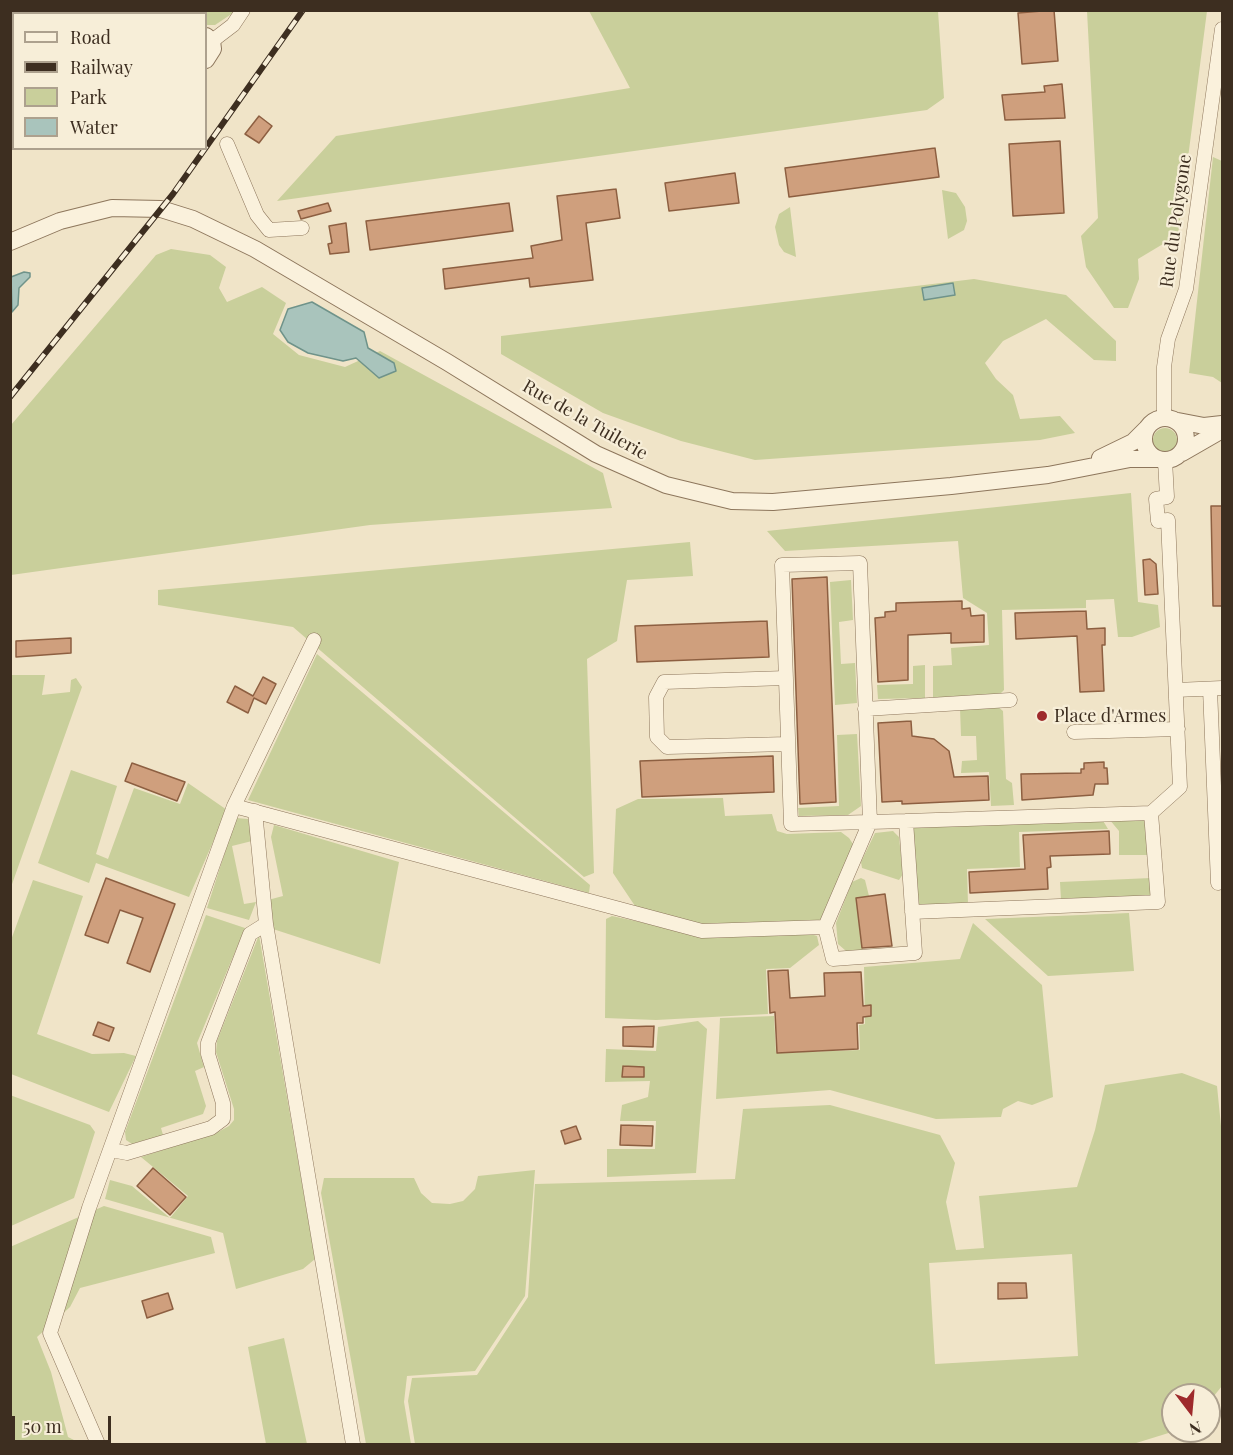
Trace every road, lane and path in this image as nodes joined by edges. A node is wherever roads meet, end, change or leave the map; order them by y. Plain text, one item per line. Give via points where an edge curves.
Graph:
1 (243, 10) edge
2 (1222, 29) edge
3 (208, 38) edge
4 (207, 59) edge
5 (227, 144) dead end
6 (302, 228) dead end
7 (269, 230) junction
8 (10, 242) edge
9 (255, 249) junction
10 (1171, 419) junction
11 (1222, 424) edge
12 (1146, 429) junction
13 (1222, 430) edge
14 (1182, 453) junction
15 (1161, 460) junction
16 (1075, 470) junction
17 (314, 640) dead end
18 (786, 678) junction
19 (1216, 689) edge
20 (1176, 690) junction
21 (1010, 700) dead end
22 (865, 709) junction
23 (1178, 729) junction
24 (1074, 732) dead end
25 (788, 744) junction
26 (1219, 795) edge
27 (234, 806) junction
28 (255, 812) junction
29 (1151, 813) junction
30 (906, 821) junction
31 (870, 822) junction
32 (1222, 882) edge
33 (912, 912) junction
34 (266, 924) junction
35 (825, 927) junction
36 (111, 1150) junction
37 (98, 1444) edge
38 (353, 1444) edge

1 - 3 street via 233,25
2 - 10 street, Rue du Polygone via 1186,290 1165,358 1162,386
3 - 4 street via 212,54
5 - 7 street via 257,215
6 - 7 street
7 - 9 street
8 - 9 street, Rue de la Tuilerie via 94,210 142,207 193,219
9 - 16 street, Rue de la Tuilerie via 596,454 691,493 732,501 773,502
10 - 11 street via 1204,426
10 - 12 street via 1153,421
10 - 14 street via 1186,433
12 - 15 street via 1145,446
12 - 16 street, Rue de la Tuilerie via 1133,442
13 - 14 street
14 - 15 street
15 - 16 street, Rue de la Tuilerie via 1130,459
15 - 20 street via 1167,497 1156,499 1158,521 1168,520
17 - 27 street
18 - 22 street via 782,565 860,563
18 - 25 street
18 - 25 street via 664,682 656,698 657,737 667,747
19 - 20 street
19 - 26 street
20 - 23 street
21 - 22 street
22 - 31 street
23 - 24 street
23 - 29 street via 1180,787
25 - 31 street via 791,824
26 - 32 street via 1218,883
27 - 28 street
27 - 36 street
28 - 34 street
28 - 35 street via 702,931
29 - 30 street
29 - 33 street via 1158,902
30 - 31 street
30 - 33 street
31 - 35 street
33 - 35 street via 915,953 833,959
34 - 36 street via 250,934 208,1043 223,1103 223,1119 211,1128 127,1153
34 - 38 street
36 - 37 street via 50,1333

